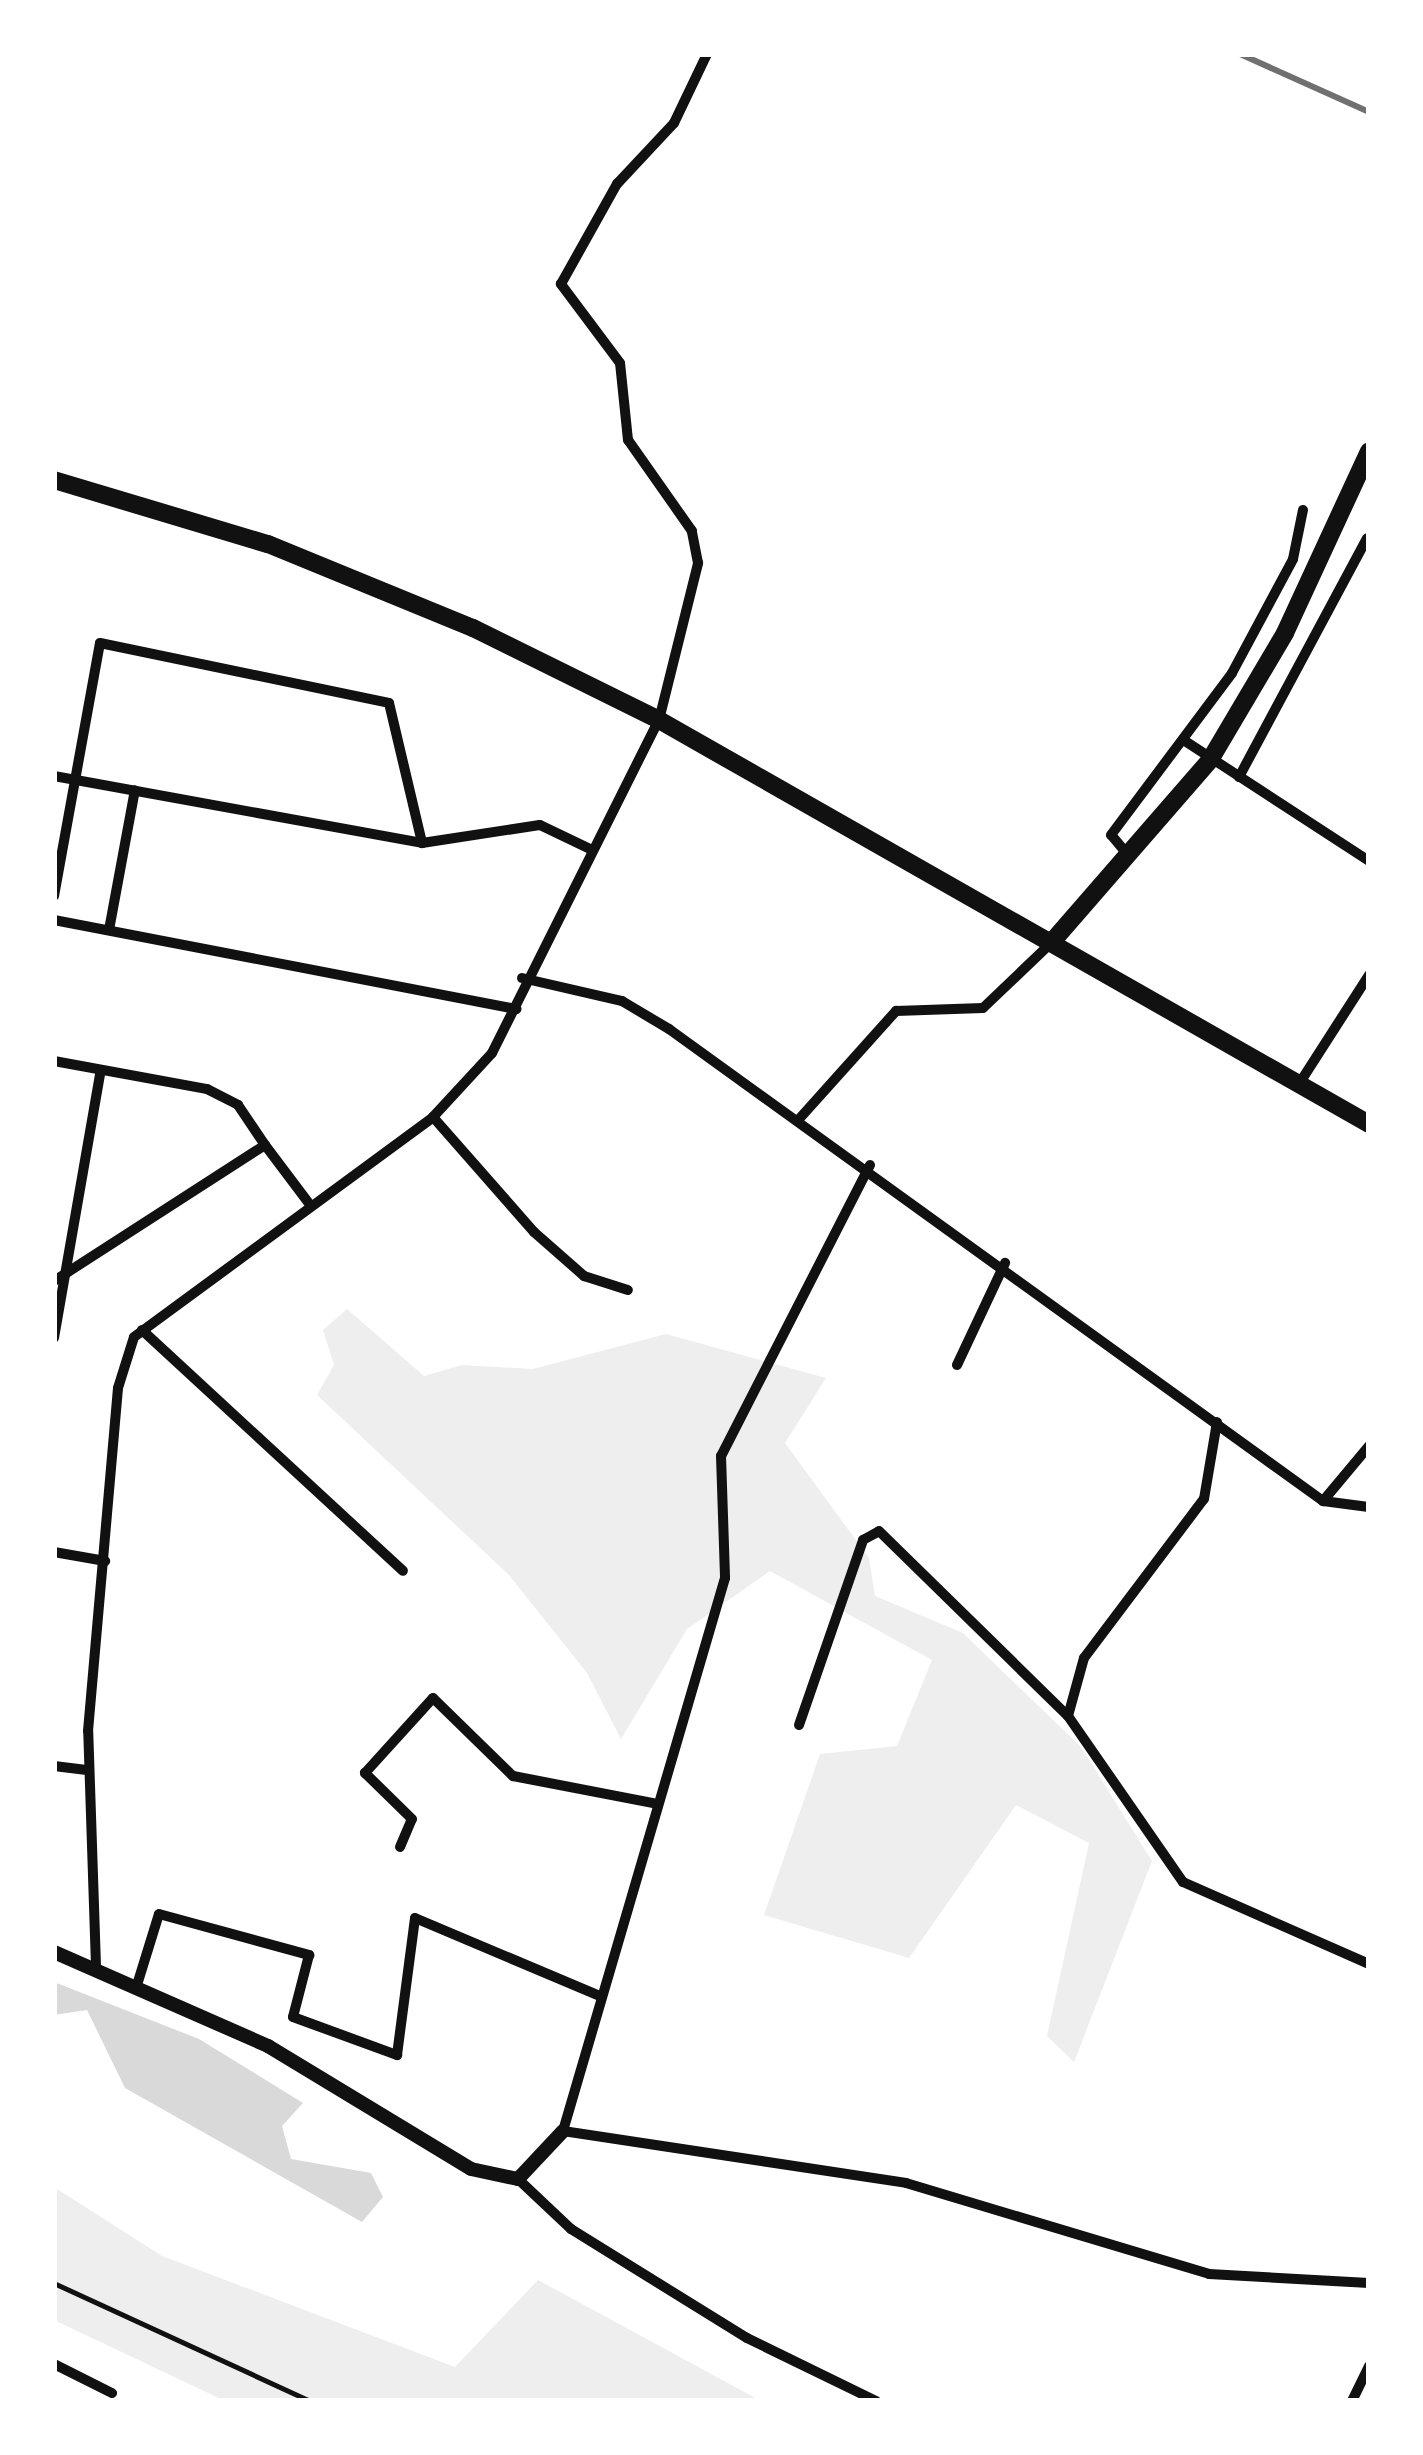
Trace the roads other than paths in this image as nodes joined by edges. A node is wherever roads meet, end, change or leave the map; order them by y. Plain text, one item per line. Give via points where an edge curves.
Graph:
1 (707, 54) edge
2 (1369, 451) edge
3 (54, 480) edge
4 (1303, 510) dead end
5 (1367, 538) edge
6 (659, 720) junction
7 (1186, 741) junction
8 (1210, 760) junction
9 (54, 776) edge
10 (1239, 777) junction
11 (74, 779) junction
12 (135, 790) junction
13 (422, 843) junction
14 (590, 849) junction
15 (1128, 855) junction
16 (1369, 861) edge
17 (54, 896) edge
18 (54, 920) edge
19 (109, 930) junction
20 (1051, 944) junction
21 (1369, 975) edge
22 (521, 978) junction
23 (517, 1009) junction
24 (54, 1061) edge
25 (101, 1070) junction
26 (1299, 1084) junction
27 (433, 1117) junction
28 (800, 1118) junction
29 (1369, 1124) edge
30 (265, 1145) junction
31 (869, 1165) junction
32 (311, 1206) junction
33 (1005, 1263) junction
34 (60, 1282) edge
35 (628, 1290) dead end
36 (142, 1330) junction
37 (54, 1338) edge
38 (957, 1365) dead end
39 (1217, 1422) junction
40 (1369, 1446) edge
41 (1324, 1501) junction
42 (1369, 1508) edge
43 (54, 1552) edge
44 (105, 1561) junction
45 (403, 1571) dead end
46 (1068, 1716) junction
47 (799, 1725) dead end
48 (54, 1766) edge
49 (89, 1770) junction
50 (653, 1803) junction
51 (400, 1847) dead end
52 (54, 1952) edge
53 (1369, 1964) edge
54 (96, 1966) junction
55 (137, 1985) junction
56 (600, 1996) junction
57 (563, 2131) junction
58 (518, 2179) junction
59 (1369, 2283) edge
60 (54, 2364) edge
61 (1369, 2366) edge
62 (112, 2393) dead end
63 (876, 2401) edge
64 (1352, 2401) edge

1 - 6 street via 674,123 616,184 561,284 620,362 628,440 692,531 698,563
2 - 8 highway via 1285,633
3 - 6 highway via 268,544
4 - 7 street via 1283,577
5 - 10 street
6 - 14 street
6 - 20 highway
7 - 8 street
7 - 15 street via 1111,835
8 - 10 street
8 - 15 highway
9 - 11 street
10 - 16 street
11 - 12 street
11 - 13 street via 100,643 389,703
11 - 17 street
12 - 13 street
12 - 19 street
13 - 14 street via 540,825
14 - 22 street
15 - 20 highway
18 - 19 street
19 - 23 street
20 - 26 highway
20 - 28 street via 982,1008 896,1011
21 - 26 street
22 - 23 street
22 - 28 street via 622,1001
23 - 27 street
24 - 25 street
25 - 30 street via 207,1089 238,1105
25 - 34 street
26 - 29 highway
27 - 32 street
27 - 35 street via 534,1232 584,1276
28 - 31 street
30 - 32 street
30 - 34 street
31 - 33 street
31 - 50 street via 721,1456 725,1578
32 - 36 street
33 - 38 street
33 - 39 street
34 - 37 street
36 - 44 street via 118,1388
36 - 45 street
39 - 41 street
39 - 46 street via 1204,1499 1084,1658
40 - 41 street
41 - 42 street
43 - 44 street
44 - 49 street
46 - 47 street via 879,1531 863,1540
46 - 53 street via 1183,1882
48 - 49 street
49 - 54 street
50 - 51 street via 513,1776 433,1698 364,1773 412,1819
50 - 56 street
52 - 54 street
54 - 55 street
55 - 56 street via 159,1914 308,1955 293,2017 397,2055 415,1918
55 - 58 street via 268,2046 471,2169
56 - 57 street
57 - 58 street
57 - 59 street via 906,2183 1209,2275
58 - 63 street via 572,2229 669,2290
60 - 62 street
61 - 64 street

